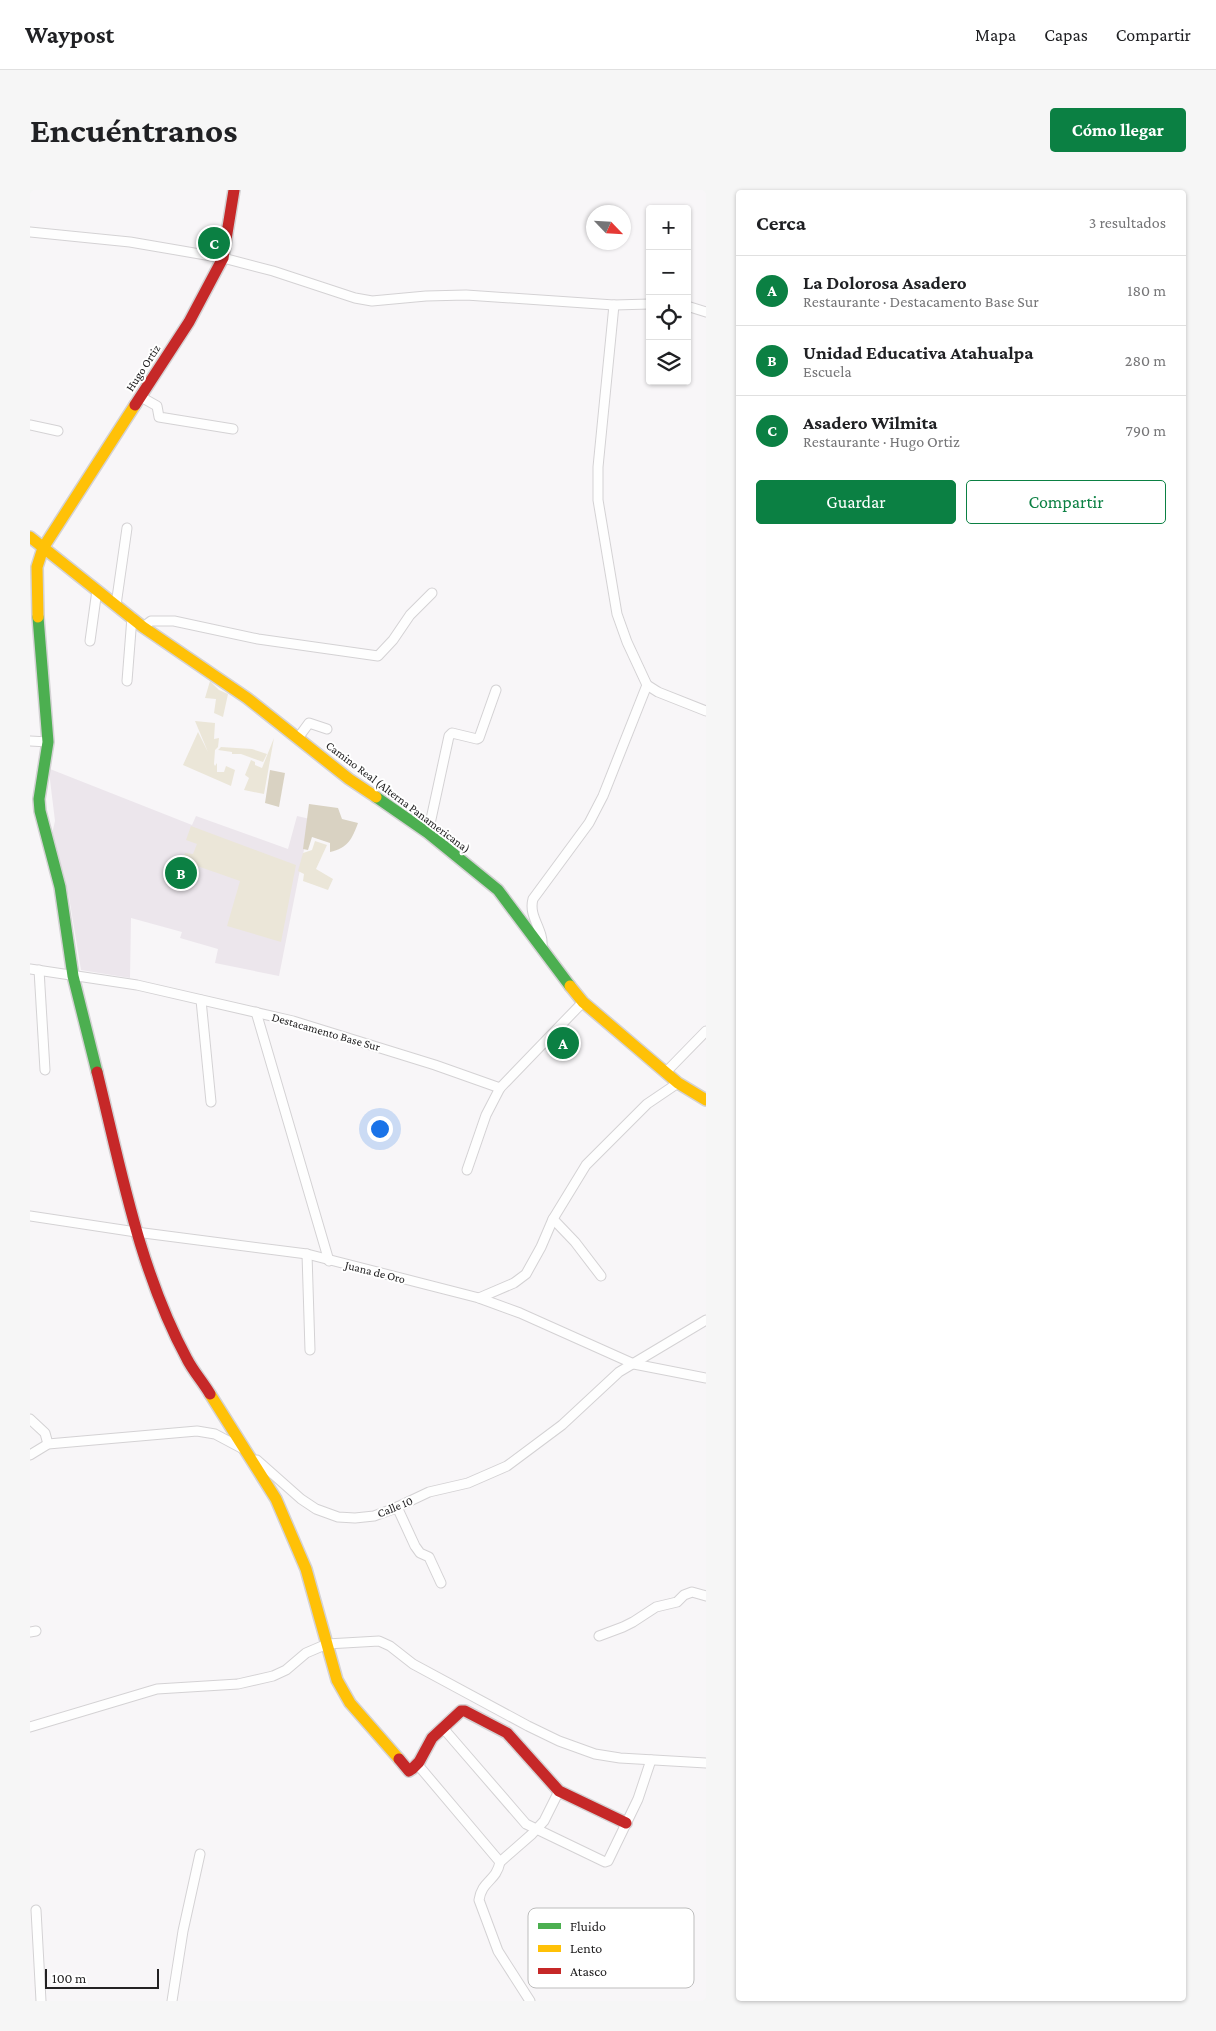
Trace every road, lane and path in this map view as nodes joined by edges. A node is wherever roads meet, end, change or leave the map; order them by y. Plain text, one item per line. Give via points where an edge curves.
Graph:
1 (234, 190) edge
2 (30, 232) edge
3 (223, 258) junction
4 (646, 304) edge
5 (614, 305) junction
6 (691, 307) edge
7 (706, 312) edge
8 (141, 397) junction
9 (30, 424) edge
10 (233, 429) dead end
11 (58, 431) dead end
12 (127, 528) dead end
13 (30, 537) edge
14 (43, 548) junction
15 (97, 590) junction
16 (432, 593) dead end
17 (33, 601) edge
18 (116, 605) junction
19 (132, 618) junction
20 (143, 627) junction
21 (90, 641) dead end
22 (127, 681) dead end
23 (647, 685) junction
24 (496, 690) dead end
25 (706, 711) edge
26 (327, 729) dead end
27 (298, 738) junction
28 (30, 741) edge
29 (48, 742) junction
30 (35, 798) edge
31 (428, 832) junction
32 (542, 947) junction
33 (34, 970) edge
34 (73, 976) junction
35 (201, 1000) junction
36 (584, 1002) junction
37 (256, 1012) junction
38 (706, 1031) edge
39 (45, 1070) dead end
40 (666, 1072) junction
41 (678, 1083) junction
42 (500, 1088) junction
43 (706, 1100) edge
44 (211, 1102) dead end
45 (467, 1170) dead end
46 (30, 1216) edge
47 (553, 1219) junction
48 (136, 1232) junction
49 (307, 1254) junction
50 (329, 1261) junction
51 (601, 1276) dead end
52 (479, 1298) junction
53 (706, 1320) edge
54 (310, 1350) dead end
55 (634, 1364) junction
56 (706, 1378) edge
57 (30, 1419) edge
58 (48, 1444) junction
59 (245, 1450) junction
60 (30, 1455) edge
61 (398, 1507) junction
62 (441, 1583) dead end
63 (706, 1596) edge
64 (599, 1636) dead end
65 (327, 1644) junction
66 (30, 1727) edge
67 (442, 1728) junction
68 (651, 1760) junction
69 (706, 1763) edge
70 (418, 1765) junction
71 (559, 1791) junction
72 (626, 1823) junction
73 (537, 1829) junction
74 (200, 1854) dead end
75 (500, 1862) junction
76 (36, 1910) dead end
77 (41, 2001) edge
78 (172, 2001) edge
79 (530, 2001) edge

1 - 3 street, Hugo Ortiz
2 - 3 street via 130,242
3 - 5 street via 355,298 466,295
3 - 8 street, Hugo Ortiz via 189,322
4 - 5 street
5 - 23 street via 598,467 598,500 617,614
6 - 7 street
8 - 10 street via 157,406 159,417
8 - 14 street, Hugo Ortiz
9 - 11 street
12 - 18 street
13 - 14 street
14 - 15 street, Camino Real (Alterna Panamericana)
14 - 17 street, Hugo Ortiz
15 - 18 street, Camino Real (Alterna Panamericana)
15 - 21 street
16 - 20 street via 378,656 258,639 174,621 150,621
17 - 29 street, Hugo Ortiz
18 - 19 street, Camino Real (Alterna Panamericana)
19 - 20 street, Camino Real (Alterna Panamericana)
19 - 22 street
20 - 27 street, Camino Real (Alterna Panamericana) via 247,698
23 - 25 street
23 - 32 street via 600,803 533,899 532,913
24 - 31 street via 479,738 452,733 449,736
26 - 27 street via 309,723
27 - 31 street, Camino Real (Alterna Panamericana) via 349,778
28 - 29 street
29 - 30 street, Hugo Ortiz
30 - 34 street, Hugo Ortiz via 60,887
31 - 32 street, Camino Real (Alterna Panamericana) via 498,890
32 - 36 street, Camino Real (Alterna Panamericana)
33 - 34 street, Destacamento Base Sur
33 - 39 street
34 - 35 street, Destacamento Base Sur via 137,985
34 - 48 street, Hugo Ortiz
35 - 37 street, Destacamento Base Sur
35 - 44 street
36 - 40 street, Camino Real (Alterna Panamericana)
36 - 42 street
37 - 42 street, Destacamento Base Sur via 426,1062
37 - 50 street
38 - 40 street
40 - 41 street, Camino Real (Alterna Panamericana)
41 - 43 street, Camino Real (Alterna Panamericana)
41 - 47 street via 647,1104 586,1165
42 - 45 street via 486,1115
46 - 48 street, Juana de Oro
47 - 51 street
47 - 52 street via 526,1274 514,1283
48 - 49 street, Juana de Oro
48 - 59 street, Hugo Ortiz via 186,1360 224,1412
49 - 50 street, Juana de Oro
49 - 54 street
50 - 52 street, Juana de Oro
52 - 55 street, Juana de Oro
53 - 55 street, Calle 10
55 - 56 street, Juana de Oro
55 - 61 street, Calle 10 via 619,1372 562,1425 507,1466 468,1483 429,1492
57 - 58 street via 45,1433
58 - 59 street, Calle 10 via 207,1431
58 - 60 street, Calle 10
59 - 61 street, Calle 10 via 301,1499 326,1514 355,1518 374,1516
59 - 65 street, Hugo Ortiz via 276,1499 302,1560
61 - 62 street via 415,1546 429,1557
63 - 64 street via 692,1592 677,1602 656,1607 633,1622
65 - 66 street via 306,1653 286,1670 272,1676 238,1684 157,1689
65 - 68 street via 385,1642 413,1664 559,1741 595,1754
65 - 70 street, Hugo Ortiz via 337,1680 350,1703 409,1771
67 - 70 street via 426,1748
67 - 71 street via 465,1710 501,1729
67 - 73 street via 526,1824
68 - 69 street
68 - 72 street
70 - 75 street
71 - 72 street
71 - 73 street
72 - 73 street via 605,1862
73 - 75 street
74 - 78 street
75 - 79 street via 497,1874 484,1885 479,1900 498,1951
76 - 77 street

